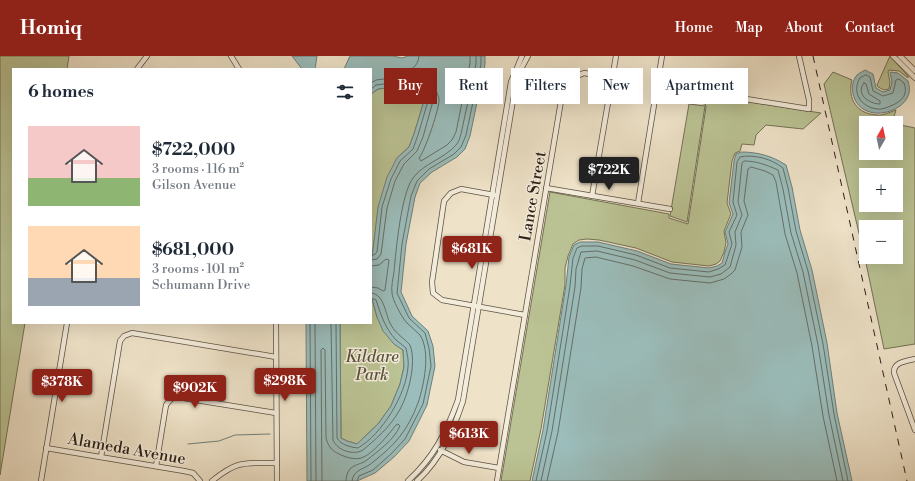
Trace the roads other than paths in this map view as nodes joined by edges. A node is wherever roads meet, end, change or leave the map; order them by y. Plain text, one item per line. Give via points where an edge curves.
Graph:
1 (147, 56) edge
2 (232, 56) edge
3 (522, 56) edge
4 (528, 56) edge
5 (616, 56) edge
6 (662, 56) edge
7 (799, 56) edge
8 (893, 56) edge
9 (900, 56) edge
10 (138, 68) edge
11 (238, 68) edge
12 (614, 68) edge
13 (660, 68) edge
14 (915, 71) edge
15 (588, 74) edge
16 (915, 78) edge
17 (748, 99) edge
18 (608, 104) edge
19 (655, 104) edge
20 (546, 188) junction
21 (495, 195) junction
22 (592, 196) junction
23 (638, 204) junction
24 (670, 209) dead end
25 (477, 306) junction
26 (525, 314) junction
27 (67, 324) edge
28 (276, 324) edge
29 (276, 357) junction
30 (915, 359) edge
31 (276, 413) junction
32 (915, 430) edge
33 (46, 448) junction
34 (437, 448) junction
35 (443, 451) junction
36 (101, 457) junction
37 (277, 462) junction
38 (156, 466) junction
39 (499, 468) junction
40 (41, 481) edge
41 (200, 481) edge
42 (212, 481) edge
43 (277, 481) edge
44 (408, 481) edge
45 (417, 481) edge
46 (497, 481) edge

1 - 10 street
2 - 11 street
3 - 21 street via 511,82
4 - 21 street via 516,82
5 - 12 street
6 - 13 street
7 - 17 street via 809,109
8 - 16 street
9 - 14 street
15 - 20 street, Lance Street via 570,79 563,89
18 - 22 street
19 - 23 street
20 - 22 street
20 - 26 street, Lance Street
21 - 25 street
21 - 25 street via 461,189 451,193 444,201 432,282 433,293 442,300
22 - 23 street
23 - 24 street
25 - 26 street
25 - 34 street via 458,400
25 - 35 street via 464,400
26 - 39 street, Lance Street
27 - 33 street
28 - 29 street
29 - 31 street
29 - 36 street via 132,333 124,336 120,341
30 - 32 street via 896,365 894,373
31 - 37 street
31 - 38 street via 177,397 172,399 166,405
33 - 36 street, Alameda Avenue
33 - 40 street
34 - 35 street
34 - 44 street
35 - 39 street via 464,462
35 - 45 street
36 - 38 street, Alameda Avenue
37 - 42 street via 241,464 226,470
37 - 43 street
38 - 41 street, Alameda Avenue via 193,473
39 - 46 street, Lance Street

